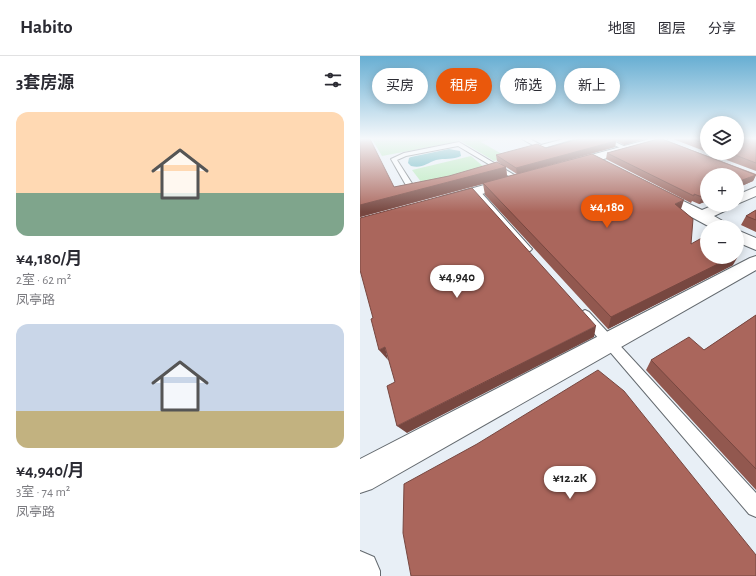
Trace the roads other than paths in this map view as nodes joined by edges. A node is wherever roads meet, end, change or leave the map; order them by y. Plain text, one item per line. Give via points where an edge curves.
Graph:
1 (396, 163) edge
2 (492, 163) edge
3 (577, 163) edge
4 (601, 163) edge
5 (606, 166) edge
6 (500, 168) junction
7 (556, 169) edge
8 (493, 170) edge
9 (533, 175) edge
10 (519, 180) junction
11 (430, 186) edge
12 (647, 188) edge
13 (756, 191) edge
14 (476, 192) junction
15 (744, 197) edge
16 (432, 204) edge
17 (711, 212) edge
18 (702, 216) junction
19 (709, 220) edge
20 (744, 239) edge
21 (756, 245) edge
22 (537, 261) edge
23 (756, 262) edge
24 (578, 307) edge
25 (609, 342) junction
26 (360, 477) edge
27 (756, 507) edge
28 (360, 571) edge
29 (360, 576) edge

1 - 11 lane via 411,187
2 - 6 lane
3 - 7 street
4 - 5 street
6 - 8 lane
6 - 10 lane
9 - 10 street
10 - 14 street
12 - 18 street
13 - 15 street
14 - 16 street
14 - 22 lane
17 - 18 street
18 - 19 street
20 - 21 street
23 - 25 street
24 - 25 lane
25 - 26 street
25 - 27 lane
28 - 29 street

